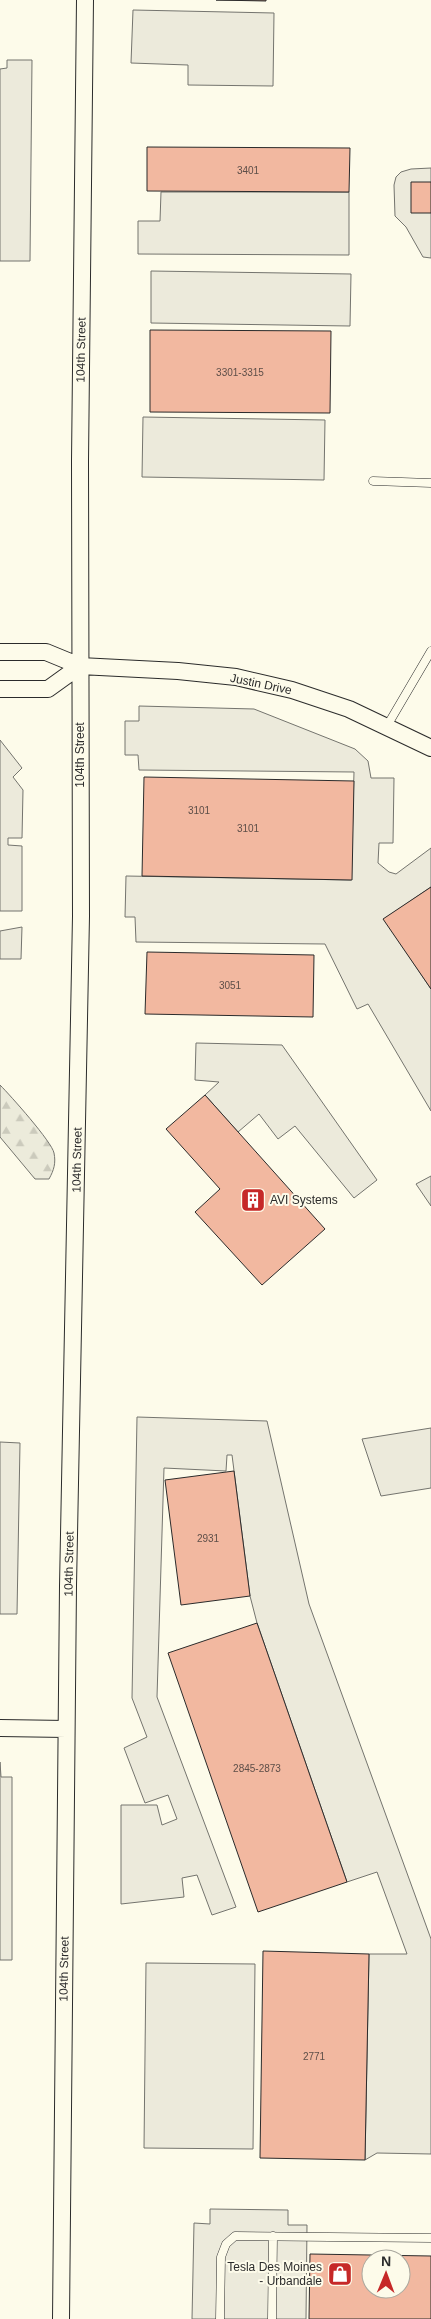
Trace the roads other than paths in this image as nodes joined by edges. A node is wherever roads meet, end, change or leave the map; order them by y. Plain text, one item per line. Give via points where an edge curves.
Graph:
1 (86, 0) edge
2 (373, 481) dead end
3 (431, 483) edge
4 (431, 651) edge
5 (0, 652) edge
6 (80, 666) junction
7 (0, 688) edge
8 (387, 726) junction
9 (431, 748) edge
10 (0, 1728) edge
11 (66, 1729) junction
12 (273, 2236) junction
13 (431, 2238) edge
14 (61, 2319) edge
15 (220, 2319) edge
16 (272, 2319) edge

1 - 6 street, 104th Street
2 - 3 lane
4 - 8 lane
5 - 6 street, Justin Drive via 46,652
6 - 7 street via 48,689
6 - 8 street, Justin Drive via 236,677 292,690
6 - 11 street, 104th Street via 81,916
8 - 9 street, Justin Drive
10 - 11 street
11 - 14 street, 104th Street
12 - 13 lane
12 - 15 lane via 235,2236 226,2244 221,2257
12 - 16 lane

